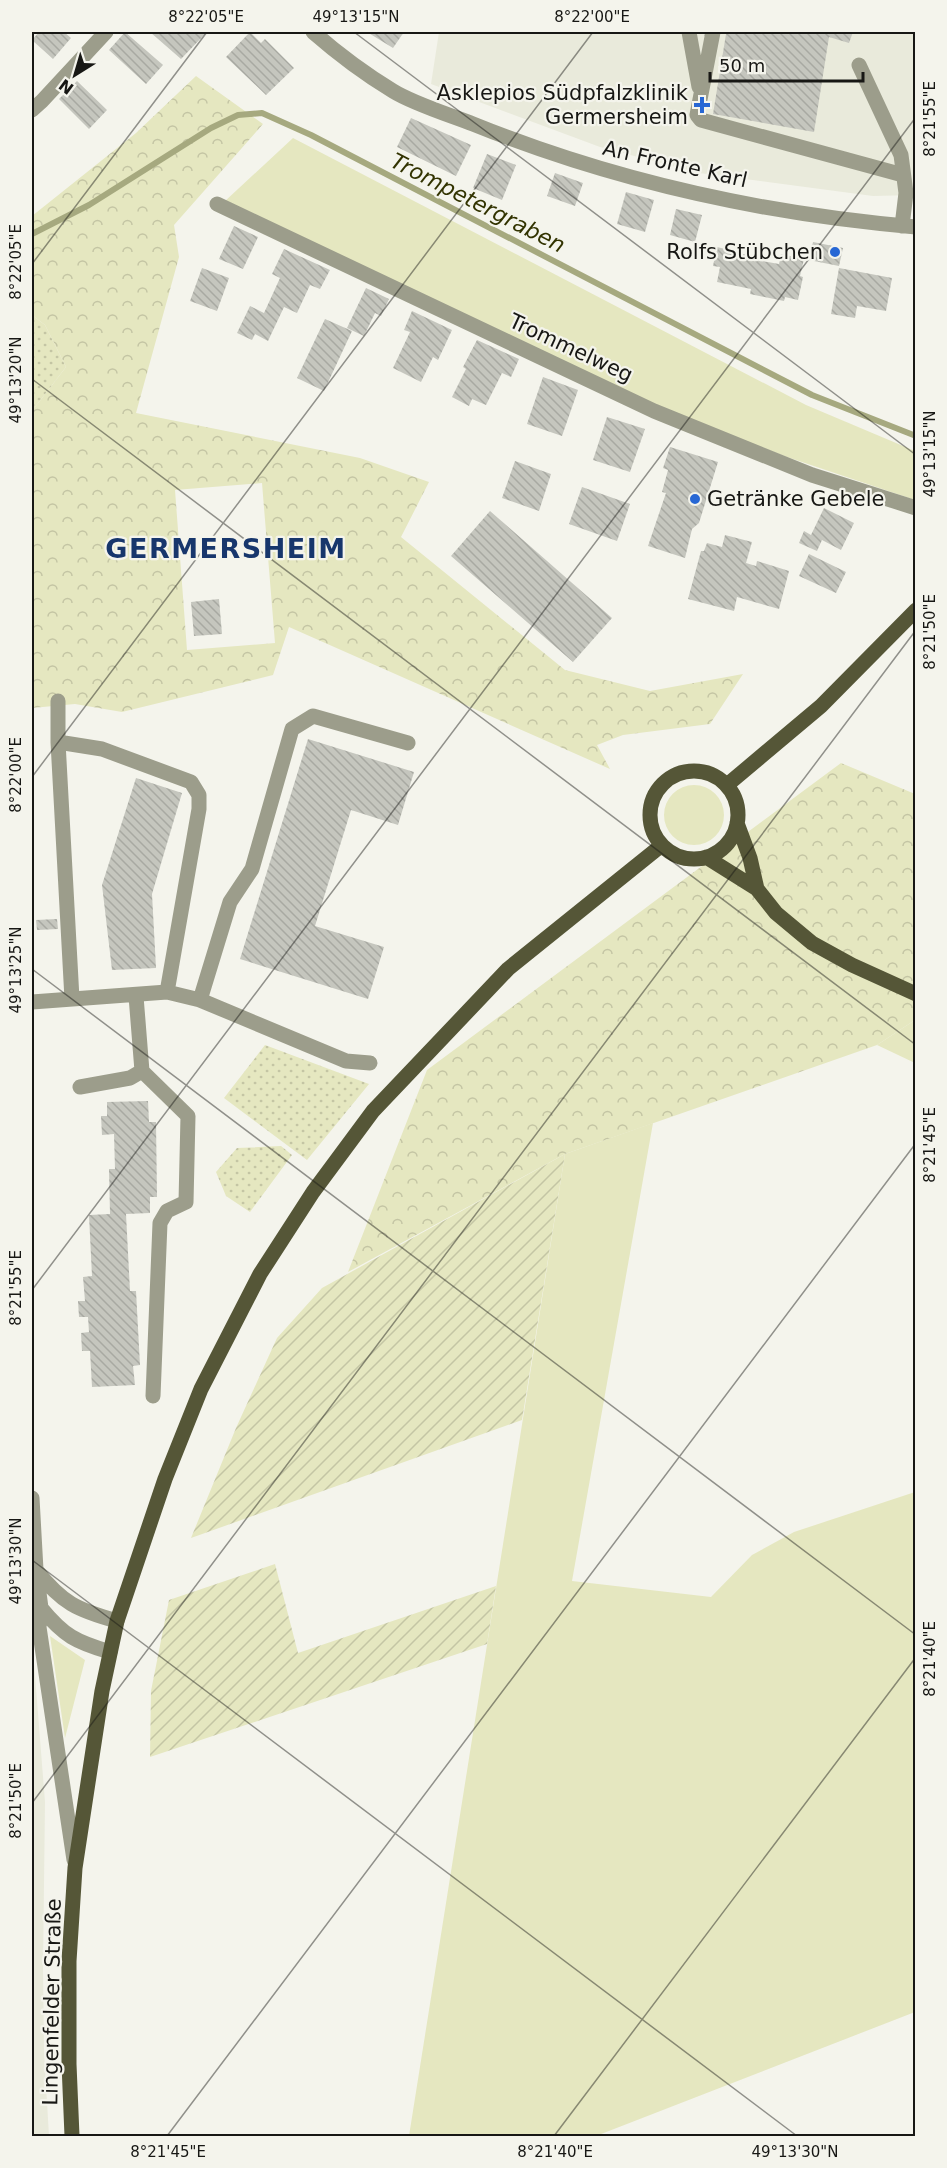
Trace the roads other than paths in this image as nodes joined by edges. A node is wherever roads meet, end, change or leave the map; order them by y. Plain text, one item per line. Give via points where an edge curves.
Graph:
1 (106, 32) edge
2 (313, 32) edge
3 (689, 32) edge
4 (713, 32) edge
5 (859, 64) dead end
6 (701, 96) junction
7 (32, 110) edge
8 (903, 175) junction
9 (217, 204) dead end
10 (908, 226) edge
11 (915, 508) edge
12 (915, 610) edge
13 (58, 701) dead end
14 (58, 742) junction
15 (408, 743) dead end
16 (727, 785) junction
17 (737, 823) junction
18 (662, 846) junction
19 (706, 857) junction
20 (757, 889) junction
21 (167, 992) junction
22 (915, 994) edge
23 (136, 996) junction
24 (72, 999) junction
25 (200, 1000) junction
26 (32, 1002) edge
27 (370, 1064) dead end
28 (142, 1071) junction
29 (80, 1087) dead end
30 (153, 1396) dead end
31 (32, 1498) edge
32 (36, 1570) junction
33 (41, 1608) junction
34 (117, 1621) junction
35 (35, 1628) edge
36 (111, 1652) junction
37 (75, 1868) junction
38 (72, 2136) edge

1 - 7 street
2 - 10 street, An Fronte Karl via 395,93 594,168 672,189 813,215
3 - 6 street
4 - 6 street
5 - 8 street via 901,155
6 - 8 street via 697,116 705,122
8 - 10 street
9 - 11 street, Trommelweg via 654,411 812,475
12 - 16 main road via 821,706
13 - 14 street
14 - 21 street via 102,749 177,776 191,782 200,795
14 - 24 street
15 - 25 street via 313,716 292,729 252,869 230,902
16 - 17 main road via 738,810
16 - 18 main road via 703,772 682,773 664,782 650,807 654,834
17 - 19 main road via 725,847
17 - 20 main road
18 - 19 main road via 686,859
18 - 34 main road, Lingenfelder Straße via 508,969 373,1111 313,1192 260,1274 201,1389 165,1479
19 - 20 main road
20 - 22 main road via 776,913 812,943
21 - 23 street
21 - 25 street
23 - 24 street
23 - 28 street
24 - 26 street
25 - 27 street via 346,1061
28 - 29 street via 130,1078
28 - 30 street via 188,1116 186,1202 167,1211 160,1223
31 - 32 street
32 - 33 street
32 - 34 street via 66,1602
33 - 35 street
33 - 36 street via 76,1641
34 - 36 main road, Lingenfelder Straße
35 - 37 street
36 - 37 main road, Lingenfelder Straße
37 - 38 main road, Lingenfelder Straße via 69,1981

